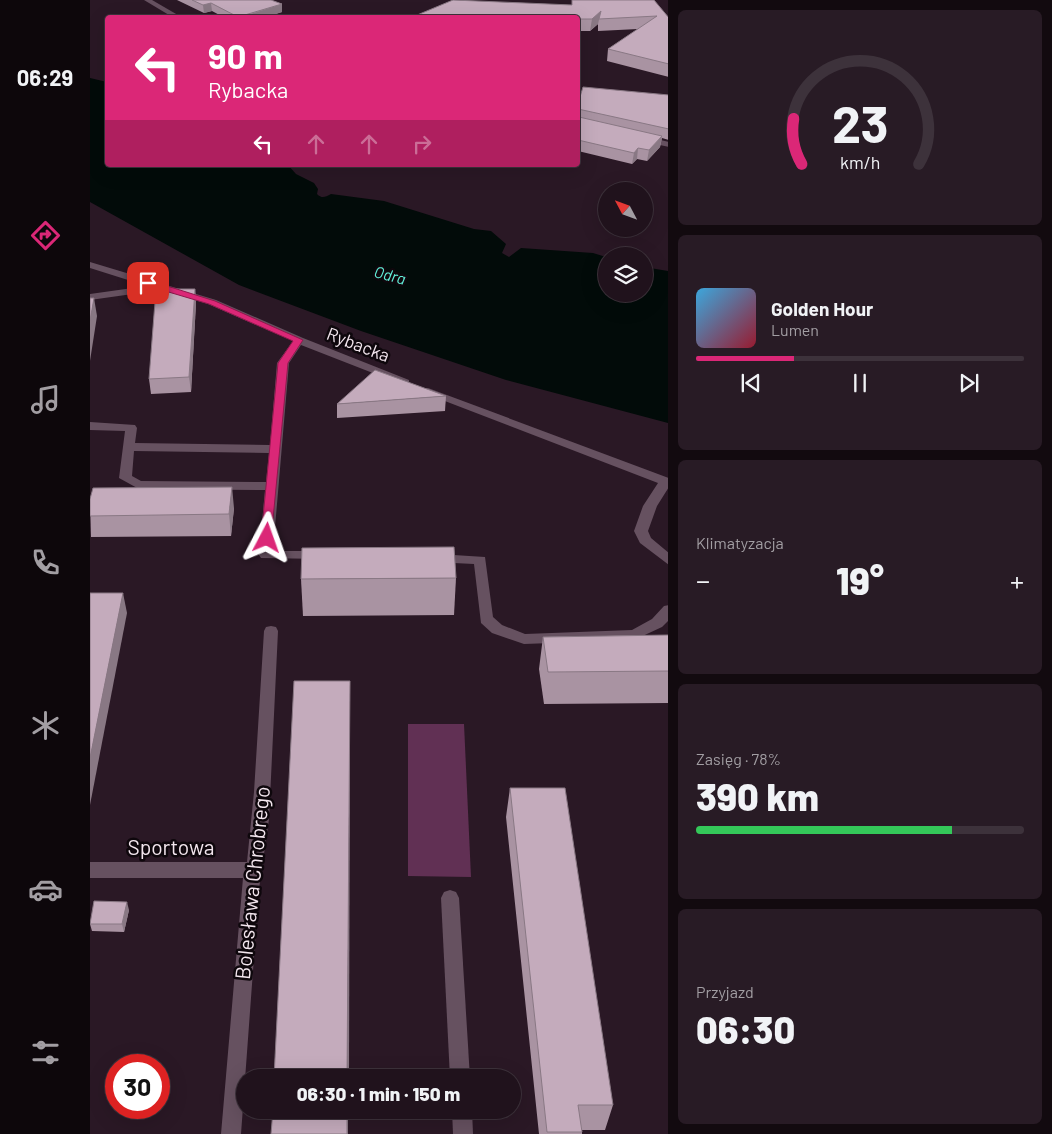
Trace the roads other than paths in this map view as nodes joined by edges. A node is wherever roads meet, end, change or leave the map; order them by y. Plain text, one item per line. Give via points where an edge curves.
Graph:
1 (147, 0) edge
2 (174, 15) edge
3 (632, 136) edge
4 (668, 145) edge
5 (90, 265) edge
6 (163, 286) junction
7 (90, 297) edge
8 (299, 340) junction
9 (90, 426) edge
10 (129, 447) junction
11 (274, 449) junction
12 (667, 483) edge
13 (270, 486) junction
14 (332, 557) edge
15 (421, 558) edge
16 (668, 561) edge
17 (668, 610) edge
18 (271, 632) dead end
19 (90, 870) edge
20 (252, 870) junction
21 (450, 898) dead end
22 (460, 1069) edge
23 (462, 1119) edge
24 (231, 1134) edge
25 (463, 1134) edge

1 - 2 street
3 - 4 street
5 - 6 street, Rybacka
6 - 7 street
6 - 8 street, Rybacka via 212,302
8 - 11 street via 283,363
8 - 12 street, Rybacka
9 - 10 street via 131,428
10 - 11 street
10 - 13 street via 125,478 139,485
11 - 13 street
12 - 16 street via 650,506 641,531 645,540
13 - 14 street via 266,555
15 - 17 street via 480,560 486,619 497,629 524,639 634,635 657,623
18 - 20 street, Bolesława Chrobrego via 258,849
19 - 20 street, Sportowa
20 - 24 street, Bolesława Chrobrego
21 - 22 street
23 - 25 street

